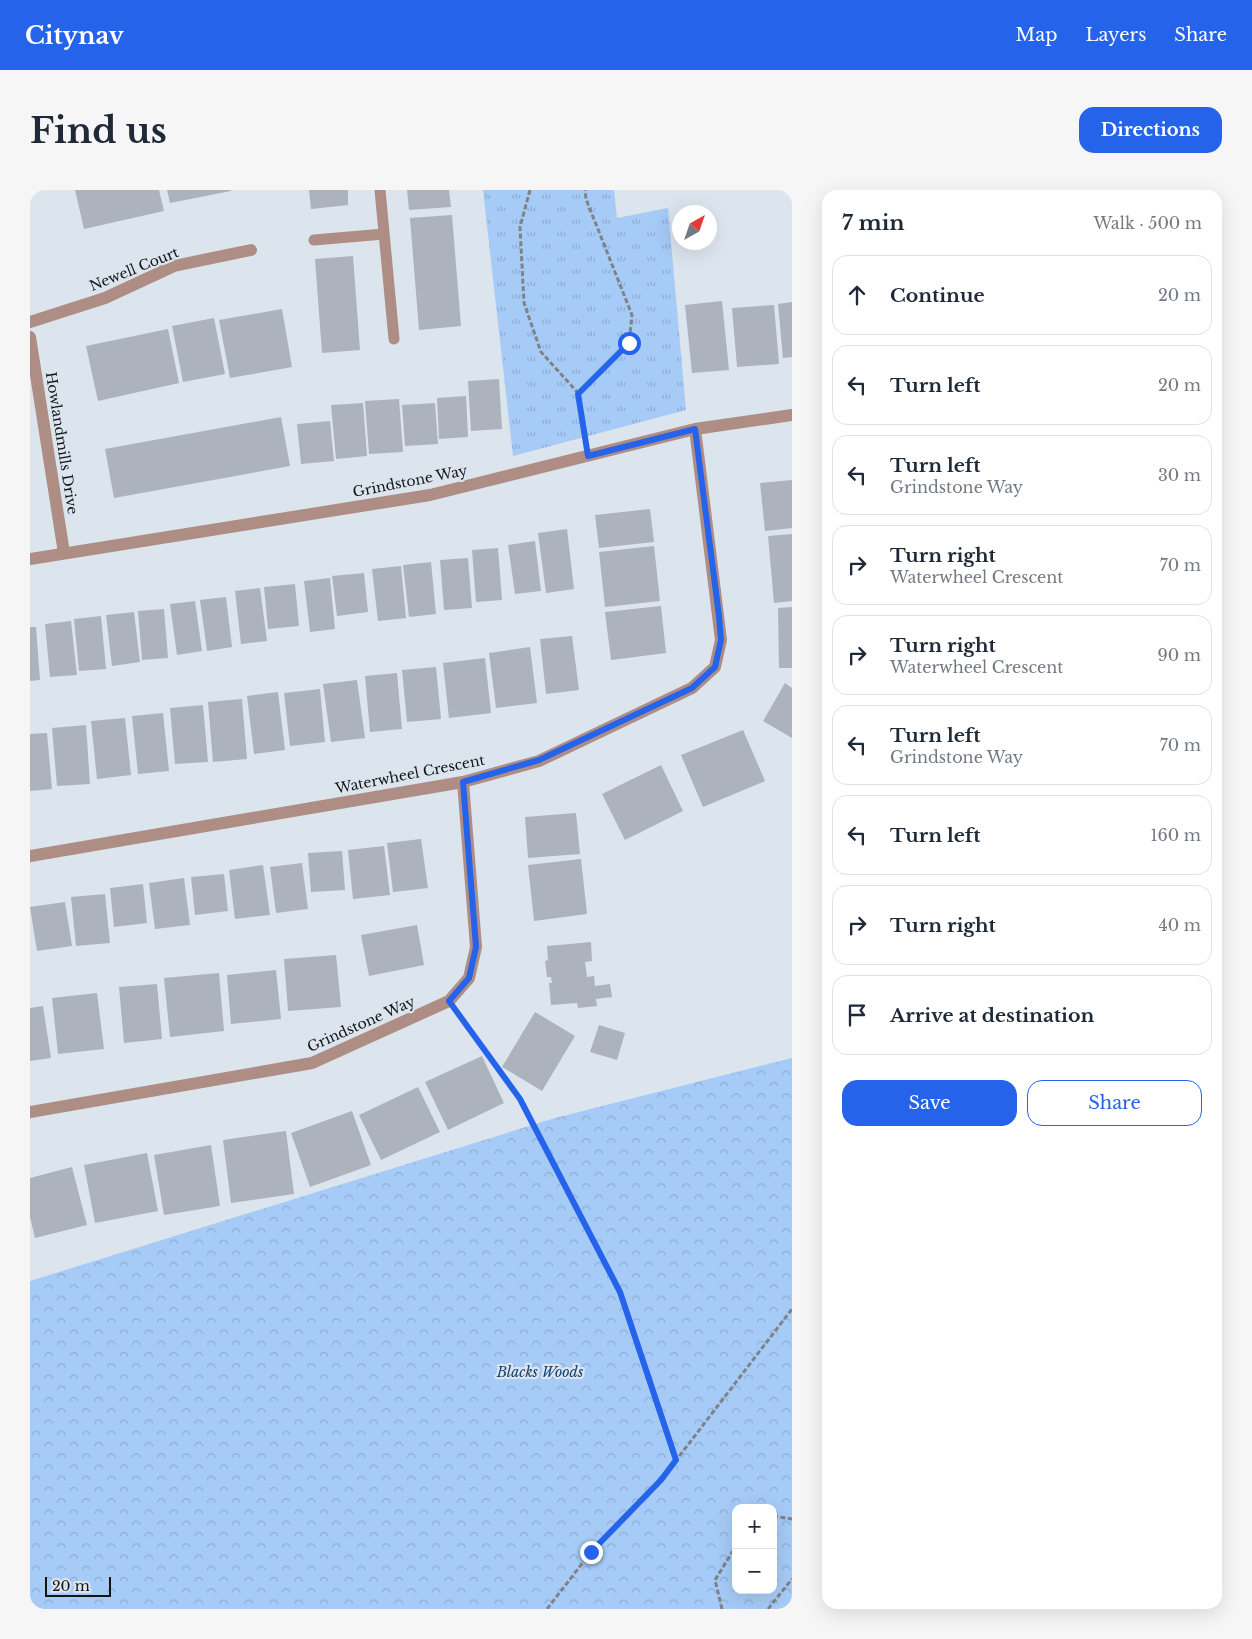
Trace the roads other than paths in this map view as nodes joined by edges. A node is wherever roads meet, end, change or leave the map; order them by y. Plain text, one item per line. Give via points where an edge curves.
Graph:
1 (380, 190) edge
2 (384, 234) junction
3 (314, 240) dead end
4 (251, 250) dead end
5 (30, 322) edge
6 (30, 337) edge
7 (394, 339) dead end
8 (792, 415) edge
9 (695, 429) junction
10 (64, 553) junction
11 (30, 559) edge
12 (463, 782) junction
13 (30, 856) edge
14 (30, 1112) edge

1 - 2 lane
2 - 3 lane
2 - 7 lane
4 - 5 street, Newell Court via 174,266 105,298
6 - 10 street, Howlandmills Drive
8 - 9 street, Grindstone Way
9 - 10 street, Grindstone Way via 430,495
9 - 12 street, Waterwheel Crescent via 719,616 721,640 715,667 692,688 539,760
10 - 11 street, Grindstone Way
12 - 13 street, Waterwheel Crescent
12 - 14 street, Grindstone Way via 476,947 469,978 449,1001 312,1063

